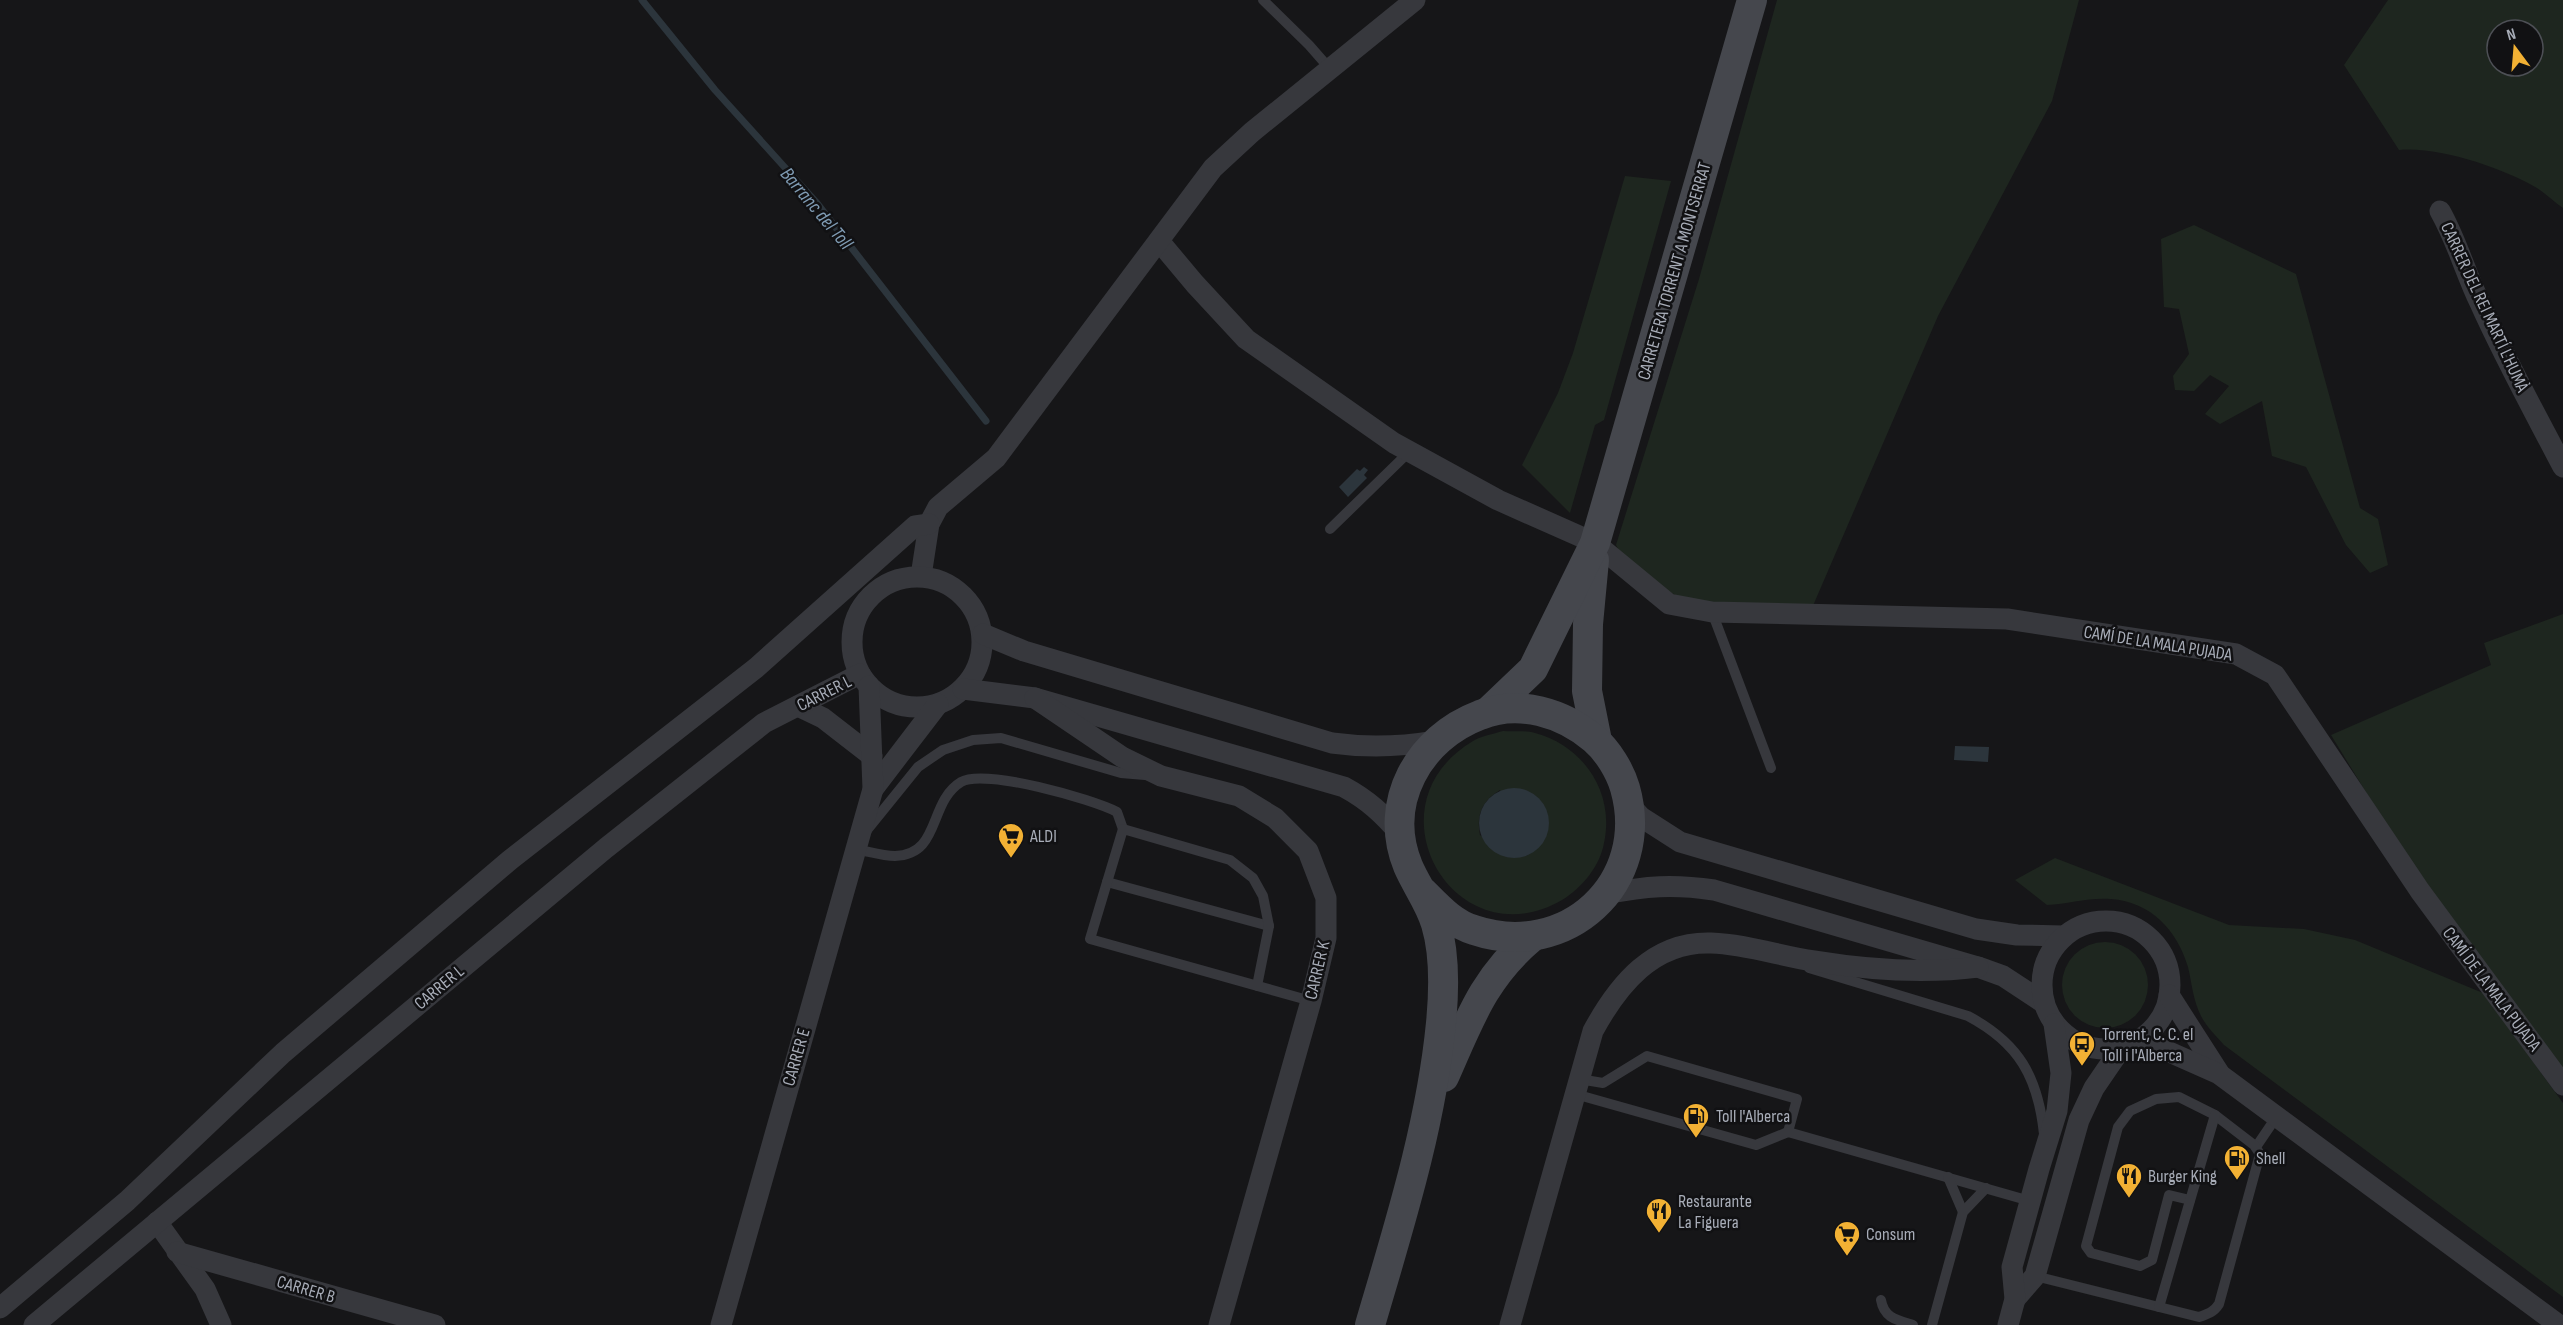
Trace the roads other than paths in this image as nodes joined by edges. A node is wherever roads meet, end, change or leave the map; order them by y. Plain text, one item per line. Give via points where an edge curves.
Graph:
1 (1263, 0) edge
2 (1416, 0) edge
3 (1752, 0) edge
4 (1330, 69) junction
5 (2440, 211) dead end
6 (1159, 241) junction
7 (1409, 452) junction
8 (2563, 467) edge
9 (929, 524) junction
10 (1330, 529) dead end
11 (1595, 543) junction
12 (921, 576) junction
13 (1712, 612) junction
14 (983, 634) junction
15 (865, 680) junction
16 (963, 689) junction
17 (1035, 698) junction
18 (938, 704) junction
19 (798, 706) junction
20 (1490, 711) junction
21 (1435, 741) junction
22 (1597, 741) junction
23 (872, 756) junction
24 (1771, 768) dead end
25 (1161, 776) junction
26 (873, 789) junction
27 (1629, 804) junction
28 (1123, 829) junction
29 (1401, 835) junction
30 (855, 847) junction
31 (1107, 882) junction
32 (1423, 892) junction
33 (1606, 894) junction
34 (1269, 926) junction
35 (2063, 936) junction
36 (1532, 937) junction
37 (1787, 957) junction
38 (1978, 967) junction
39 (1257, 986) junction
40 (2169, 995) junction
41 (1311, 1001) junction
42 (2044, 1003) junction
43 (2054, 1023) junction
44 (2131, 1043) junction
45 (2219, 1074) junction
46 (2563, 1085) edge
47 (1577, 1086) junction
48 (1430, 1107) junction
49 (2215, 1115) junction
50 (2277, 1116) junction
51 (1788, 1132) junction
52 (2045, 1146) junction
53 (2256, 1147) junction
54 (1948, 1177) junction
55 (1986, 1188) junction
56 (2190, 1200) junction
57 (2030, 1201) junction
58 (1963, 1212) junction
59 (157, 1222) junction
60 (177, 1252) junction
61 (2035, 1276) junction
62 (2015, 1299) junction
63 (1881, 1300) dead end
64 (0, 1308) edge
65 (2159, 1308) junction
66 (34, 1325) edge
67 (221, 1325) edge
68 (435, 1325) edge
69 (721, 1325) edge
70 (1219, 1325) edge
71 (1370, 1325) edge
72 (1510, 1325) edge
73 (1913, 1325) edge
74 (1932, 1325) edge
75 (2008, 1325) edge
76 (2559, 1325) edge

1 - 4 lane
2 - 4 street
3 - 11 main road, CARRETERA TORRENT A MONTSERRAT
4 - 6 street via 1213,168
5 - 8 street, CARRER DEL REI MARTÍ L'HUMÀ via 2455,237 2488,321
6 - 7 street, CAMÍ DE LA MALA PUJADA via 1246,339
6 - 9 street via 996,458 938,507
7 - 10 lane
7 - 11 street, CAMÍ DE LA MALA PUJADA via 1498,500
9 - 12 street
9 - 64 street via 915,526 756,668 510,860 283,1053 127,1201
11 - 13 street, CAMÍ DE LA MALA PUJADA via 1669,604
11 - 20 main road via 1533,669
11 - 22 main road via 1587,691
12 - 14 street via 944,581 968,600
12 - 15 street via 898,579 872,594 858,612 852,634 854,662
13 - 24 lane
13 - 46 street, CAMÍ DE LA MALA PUJADA via 2007,619 2236,654 2275,675 2420,891
14 - 16 street via 977,671
14 - 21 street via 1024,651 1332,743 1366,748
15 - 18 street via 884,699 905,707
15 - 19 street, CARRER L
15 - 23 street
16 - 17 street
16 - 18 street
17 - 25 street, CARRER K via 1122,757
17 - 29 street via 1344,787 1369,801
18 - 26 street
19 - 23 street via 823,718
19 - 59 street, CARRER L via 764,723 606,848
20 - 21 main road via 1460,722
20 - 22 main road via 1518,708 1547,712 1574,724
21 - 29 main road via 1418,760 1407,784 1401,809
22 - 27 main road via 1623,781
23 - 26 street
25 - 30 lane via 1121,773 1001,738 973,740 943,750 918,767
25 - 41 street, CARRER K via 1239,796 1275,819 1308,851 1326,897 1326,938
26 - 30 street, CARRER E
27 - 33 main road via 1630,836 1622,866
27 - 35 street via 1641,817 1680,842 1976,928 2018,935
28 - 30 lane via 1117,812 1099,802 990,777 962,781 943,798 927,842 915,851 896,856
28 - 31 lane
28 - 34 lane via 1230,860 1253,878 1263,896
29 - 32 main road via 1408,865
30 - 69 street, CARRER E
31 - 34 lane
31 - 39 lane via 1090,939
32 - 36 main road via 1445,914 1471,930 1501,937
32 - 48 main road via 1436,924 1441,959 1442,1020
33 - 36 main road via 1586,915 1560,929
33 - 38 street via 1679,885 1714,890
34 - 39 lane
35 - 40 street via 2099,921 2119,922 2137,929 2153,941 2164,957
35 - 42 street via 2044,967
36 - 48 main road via 1497,971 1482,993
37 - 38 street via 1906,971
37 - 47 street via 1708,942 1678,948 1649,960 1610,1000 1593,1031
37 - 52 lane via 1816,971 1968,1016 1990,1028 2025,1065 2035,1089
38 - 42 street via 2003,976
39 - 41 lane
40 - 44 street via 2154,1028
40 - 45 street
41 - 70 street, CARRER K
42 - 43 street
43 - 44 street via 2068,1037 2085,1045 2103,1049
43 - 52 street via 2061,1073 2057,1111
44 - 45 street
44 - 61 street via 2094,1088 2079,1120
45 - 50 street
47 - 51 lane via 1756,1145
47 - 51 lane via 1603,1083 1647,1056 1797,1099
47 - 72 street
48 - 71 main road
49 - 53 lane
49 - 56 lane
49 - 56 lane via 2179,1097 2156,1099 2130,1111 2118,1127 2086,1246 2091,1253 2140,1266 2152,1260 2169,1195
50 - 53 lane
50 - 76 street
51 - 54 lane
52 - 57 street
53 - 65 lane via 2260,1154 2215,1311 2199,1317
54 - 55 lane
54 - 58 lane
55 - 57 lane
55 - 58 lane
56 - 65 lane
57 - 62 street via 2012,1267
58 - 74 lane
59 - 60 street
59 - 66 street, CARRER L
60 - 67 street via 205,1289
60 - 68 street, CARRER B
61 - 62 street
61 - 65 lane
62 - 75 street
63 - 73 lane via 1883,1310 1891,1318

